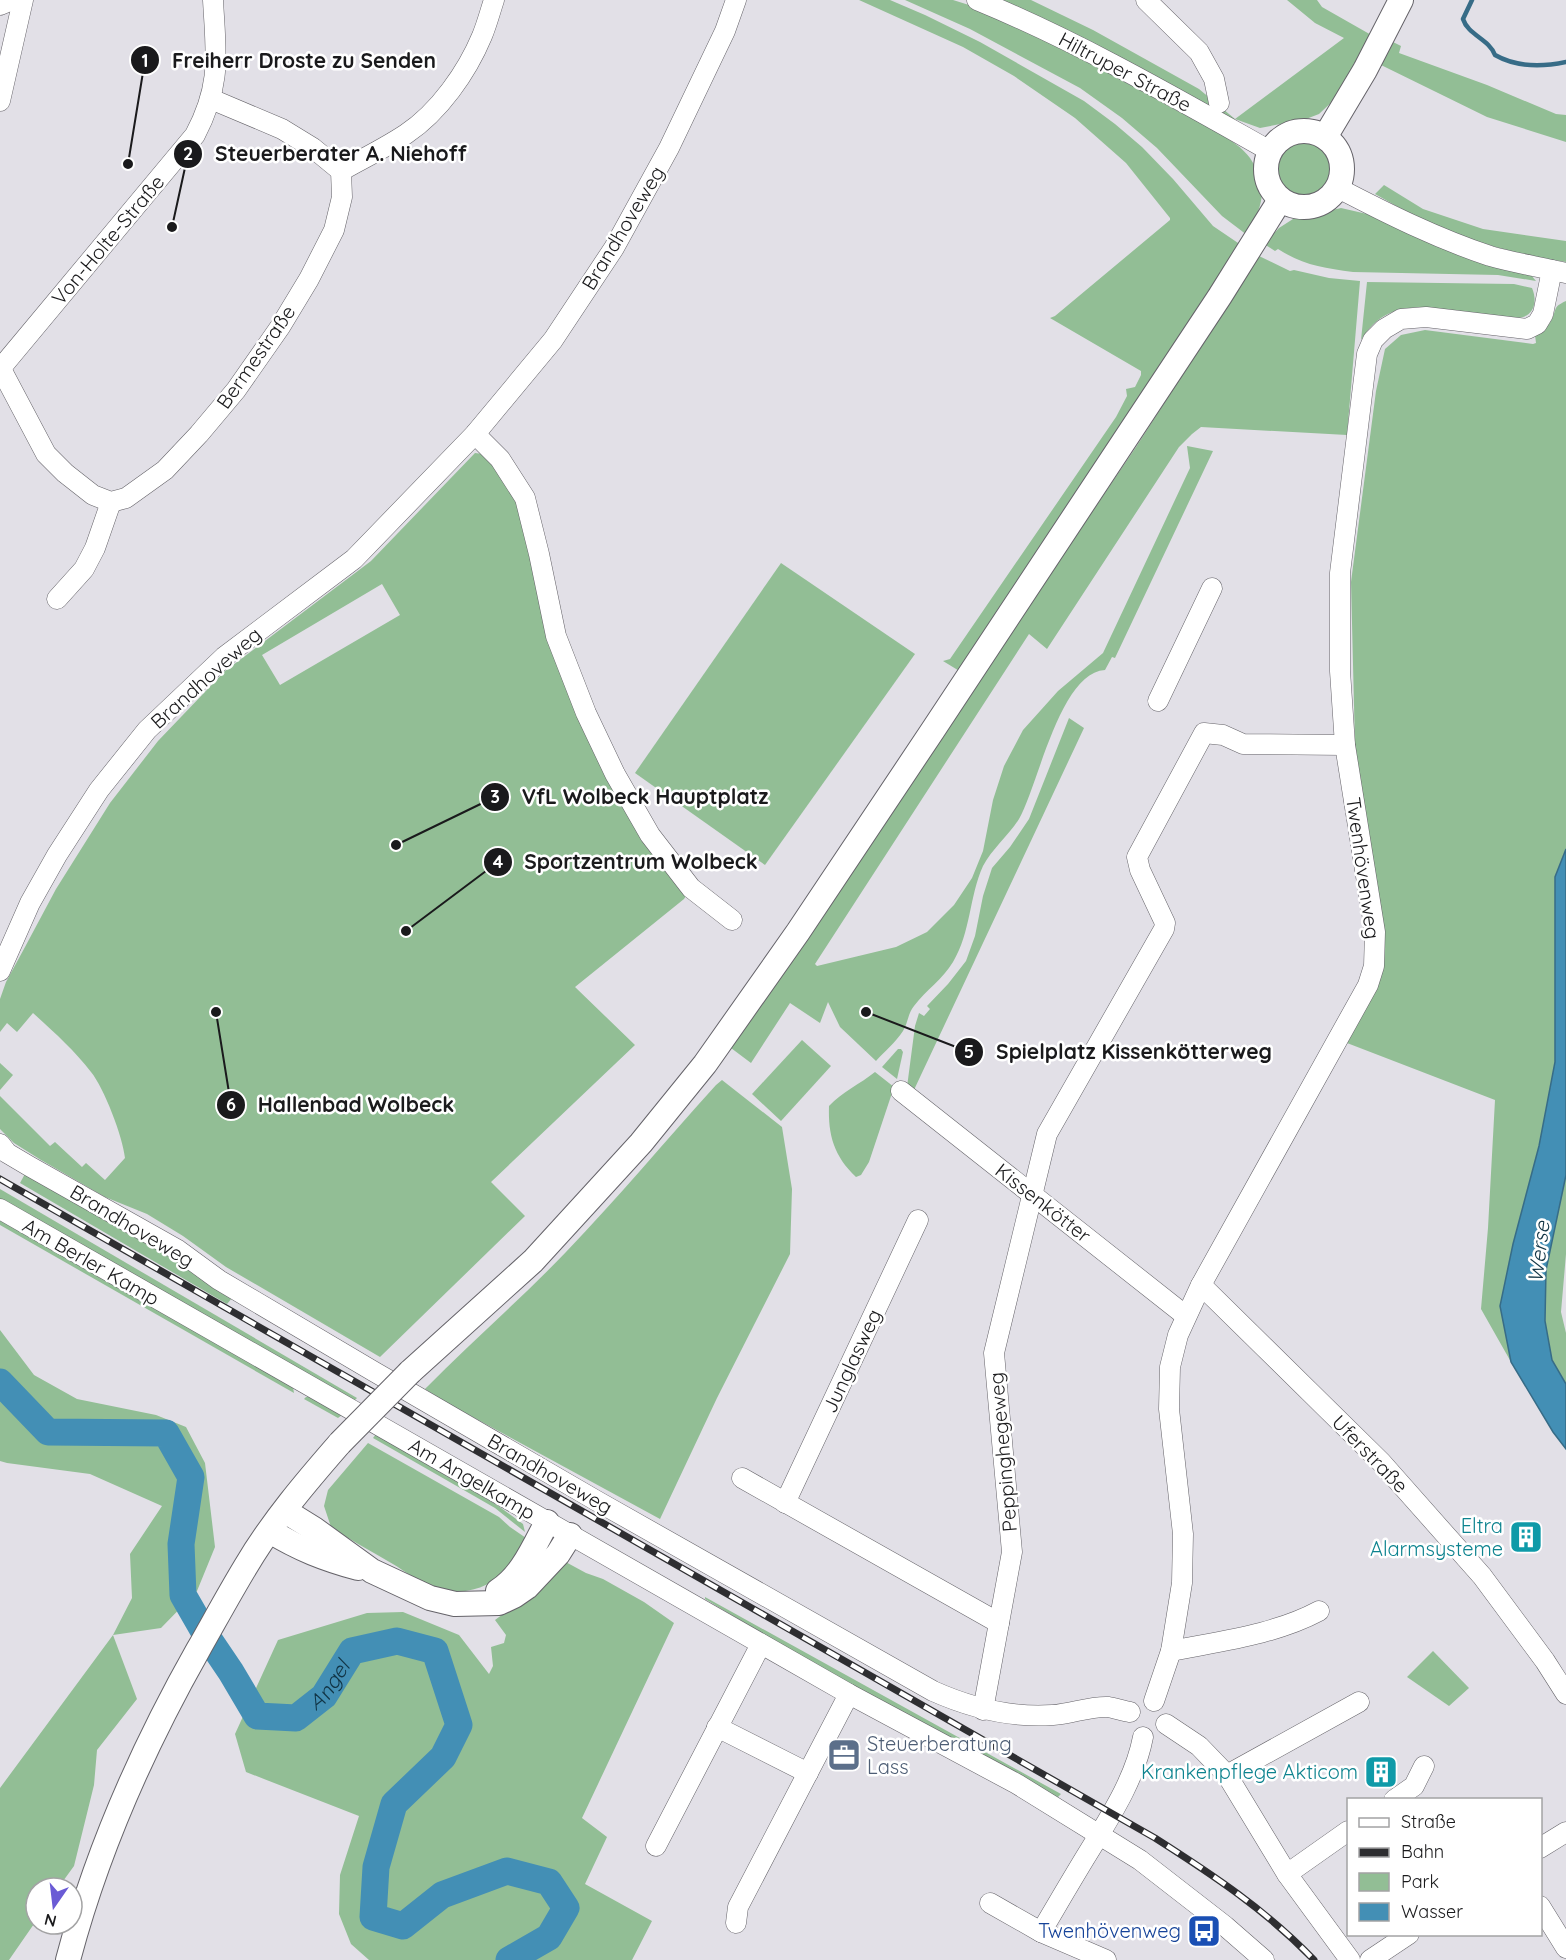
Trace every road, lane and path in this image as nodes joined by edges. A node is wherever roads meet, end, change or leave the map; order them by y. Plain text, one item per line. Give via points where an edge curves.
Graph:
1 (12, 0) edge
2 (23, 0) edge
3 (213, 0) edge
4 (494, 0) edge
5 (736, 0) edge
6 (977, 0) edge
7 (1146, 0) edge
8 (1401, 0) edge
9 (0, 5) edge
10 (211, 99) junction
11 (0, 101) edge
12 (1220, 103) dead end
13 (1325, 137) junction
14 (1270, 151) junction
15 (341, 171) junction
16 (1338, 188) junction
17 (1280, 200) junction
18 (1559, 271) edge
19 (1, 369) edge
20 (475, 434) junction
21 (111, 502) junction
22 (1212, 588) dead end
23 (57, 599) dead end
24 (1158, 701) dead end
25 (1345, 745) junction
26 (732, 920) dead end
27 (0, 971) edge
28 (901, 1091) dead end
29 (0, 1144) edge
30 (1033, 1196) junction
31 (0, 1209) edge
32 (918, 1220) dead end
33 (1201, 1286) junction
34 (182, 1314) joint
35 (1186, 1316) junction
36 (742, 1478) dead end
37 (785, 1503) junction
38 (285, 1511) junction
39 (547, 1522) junction
40 (270, 1531) junction
41 (570, 1535) junction
42 (372, 1571) junction
43 (485, 1602) junction
44 (1319, 1611) dead end
45 (999, 1623) junction
46 (761, 1644) junction
47 (1171, 1651) junction
48 (849, 1694) junction
49 (1566, 1694) edge
50 (1154, 1701) junction
51 (1359, 1702) dead end
52 (983, 1710) junction
53 (1130, 1712) junction
54 (1166, 1724) junction
55 (717, 1727) junction
56 (1143, 1737) junction
57 (1424, 1766) dead end
58 (808, 1773) junction
59 (1227, 1775) junction
60 (1397, 1798) edge
61 (1347, 1832) edge
62 (1566, 1832) edge
63 (1099, 1834) junction
64 (656, 1846) dead end
65 (1542, 1847) edge
66 (1287, 1874) junction
67 (990, 1903) dead end
68 (1542, 1909) edge
69 (736, 1923) dead end
70 (1041, 1932) junction
71 (1406, 1936) edge
72 (1566, 1948) edge
73 (68, 1960) edge
74 (1106, 1960) edge
75 (1264, 1960) edge
76 (1350, 1960) edge
77 (1370, 1960) edge

1 - 9 street
2 - 11 street
3 - 10 street, Von-Holte-Straße via 216,65
4 - 15 street via 483,35 463,72 425,119 407,134
5 - 20 street, Brandhoveweg via 676,135 614,248 553,340
6 - 14 street, Hiltruper Straße via 1078,46
7 - 12 street, Hiltruper Straße via 1199,52 1214,79
8 - 13 main road
10 - 15 street via 282,129 314,148
10 - 19 street, Von-Holte-Straße via 195,135
13 - 14 main road via 1317,132 1292,132
13 - 16 main road via 1341,157 1343,174
14 - 17 main road via 1266,177
15 - 21 street, Bermestraße via 342,197 334,231 280,327 236,390 165,470 126,498
16 - 17 main road via 1330,198 1305,208
16 - 18 street via 1445,240 1492,256
17 - 38 main road, bridge via 926,740 705,1064 641,1143 533,1261 410,1372 340,1443
18 - 25 street, Twenhövenweg via 1543,314 1537,324 1527,329 1426,317 1401,319 1373,340 1367,354 1340,573
19 - 21 street via 46,454 93,495
20 - 26 street via 500,459 525,498 556,636 615,774 650,835 691,888
20 - 27 street, Brandhoveweg via 354,559 224,657 147,730 99,790 57,855 30,903
21 - 23 street via 84,569
22 - 24 street
25 - 30 street, Peppinghegeweg via 1243,744 1223,735 1204,733 1137,858 1165,923 1164,929 1047,1134
25 - 33 street, Twenhövenweg via 1375,932 1374,966 1368,985
28 - 30 street, Kissenkötter
29 - 52 street, Brandhoveweg via 7,1153 178,1250 219,1280 597,1502 933,1691
30 - 35 street, Kissenkötter
30 - 45 street, Peppinghegeweg via 994,1353 1012,1552
31 - 34 street, Am Berler Kamp
32 - 37 street, Junglasweg
33 - 35 street, Twenhövenweg
33 - 49 street, Uferstraße via 1382,1462 1482,1576
34 - 39 street, Am Angelkamp
35 - 47 street, Twenhövenweg via 1170,1367 1169,1408 1183,1534 1182,1583
36 - 37 street
37 - 45 street
38 - 40 main road
38 - 42 main road
39 - 41 street, Am Angelkamp
39 - 43 main road via 518,1573
40 - 42 main road via 296,1547 334,1562
40 - 73 main road via 167,1705 129,1784
41 - 43 main road via 527,1587 500,1603
41 - 46 street, Am Angelkamp
42 - 43 main road via 438,1600
44 - 47 street via 1243,1636
45 - 52 street, Peppinghegeweg
46 - 48 street, Am Angelkamp
46 - 55 street
47 - 50 street, Twenhövenweg
48 - 58 street
48 - 63 street, Am Angelkamp via 1000,1774
50 - 53 street via 1142,1701
50 - 54 street via 1163,1707
51 - 59 street
52 - 53 street, Brandhoveweg via 1017,1716 1107,1707
53 - 56 street via 1129,1724
54 - 56 street via 1156,1736
54 - 59 street via 1199,1746
55 - 58 street
55 - 64 street
56 - 63 street via 1123,1793
57 - 60 street via 1414,1786
58 - 69 street via 738,1907
59 - 66 street
61 - 66 street
62 - 65 street
63 - 70 street
63 - 75 street, Am Angelkamp via 1182,1891
66 - 76 street
67 - 70 street
68 - 72 street
70 - 74 street
71 - 77 street

